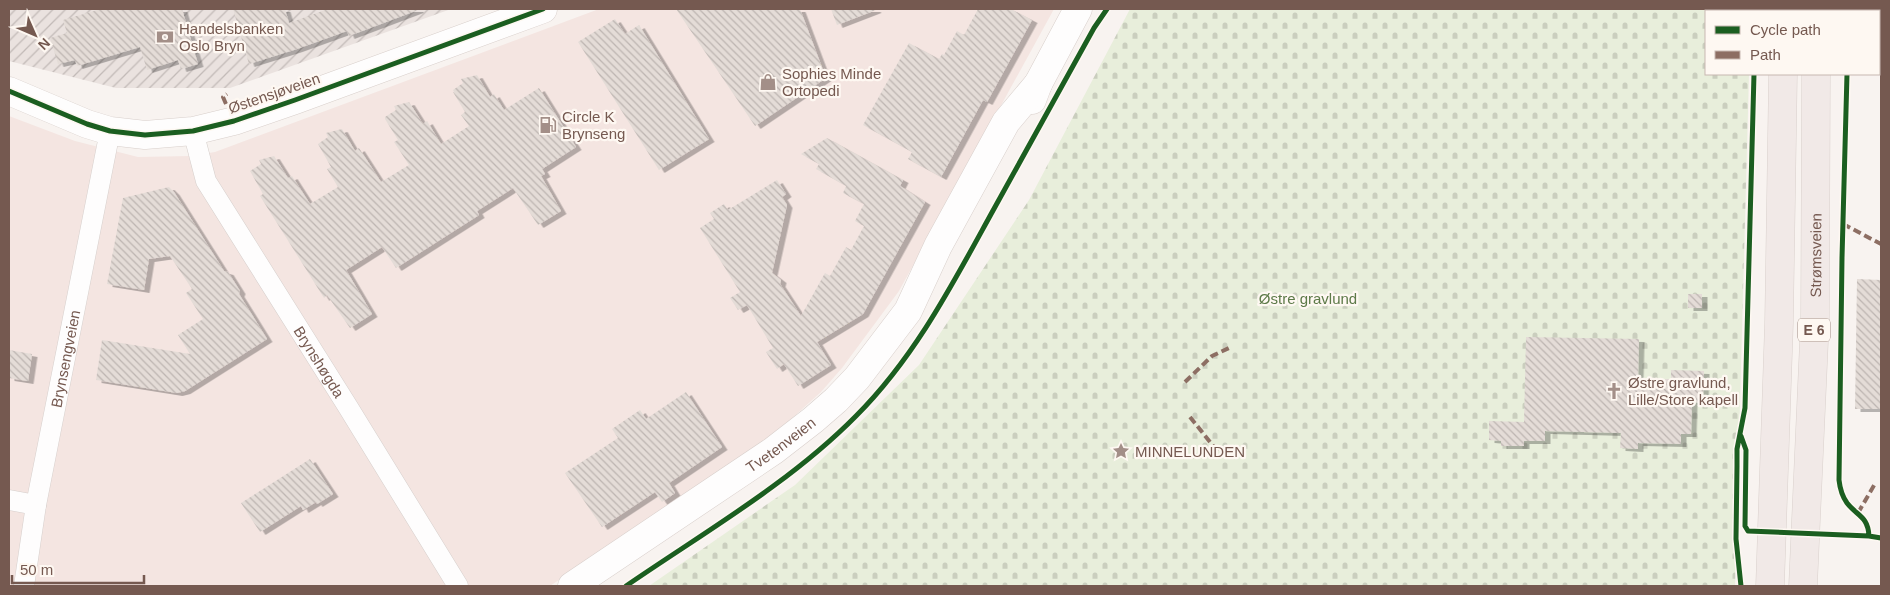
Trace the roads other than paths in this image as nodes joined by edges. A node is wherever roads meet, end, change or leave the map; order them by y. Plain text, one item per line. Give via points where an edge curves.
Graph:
1 (543, 9) edge
2 (1084, 9) edge
3 (1073, 20) edge
4 (1783, 75) edge
5 (1816, 75) edge
6 (9, 91) edge
7 (110, 131) junction
8 (193, 131) junction
9 (9, 500) edge
10 (36, 505) junction
11 (628, 549) junction
12 (24, 586) edge
13 (458, 586) edge
14 (572, 586) edge
15 (587, 586) edge
16 (1770, 586) edge
17 (1803, 586) edge

1 - 8 main road, Østensjøveien via 295,100 226,124
2 - 3 main road, Tvetenveien
3 - 11 main road, Tvetenveien via 1038,84 1020,132 938,282 908,311 857,378 813,420
4 - 16 highway, E 6
5 - 17 highway, Strømsveien / E 6 via 1815,319
6 - 7 main road, Østensjøveien
7 - 8 main road, Østensjøveien via 145,135
7 - 10 street, Brynsengveien
8 - 13 street, Brynshøgda via 206,181
9 - 10 street
10 - 12 street, Brynsengveien
11 - 14 main road, Tvetenveien
11 - 15 main road, Tvetenveien

